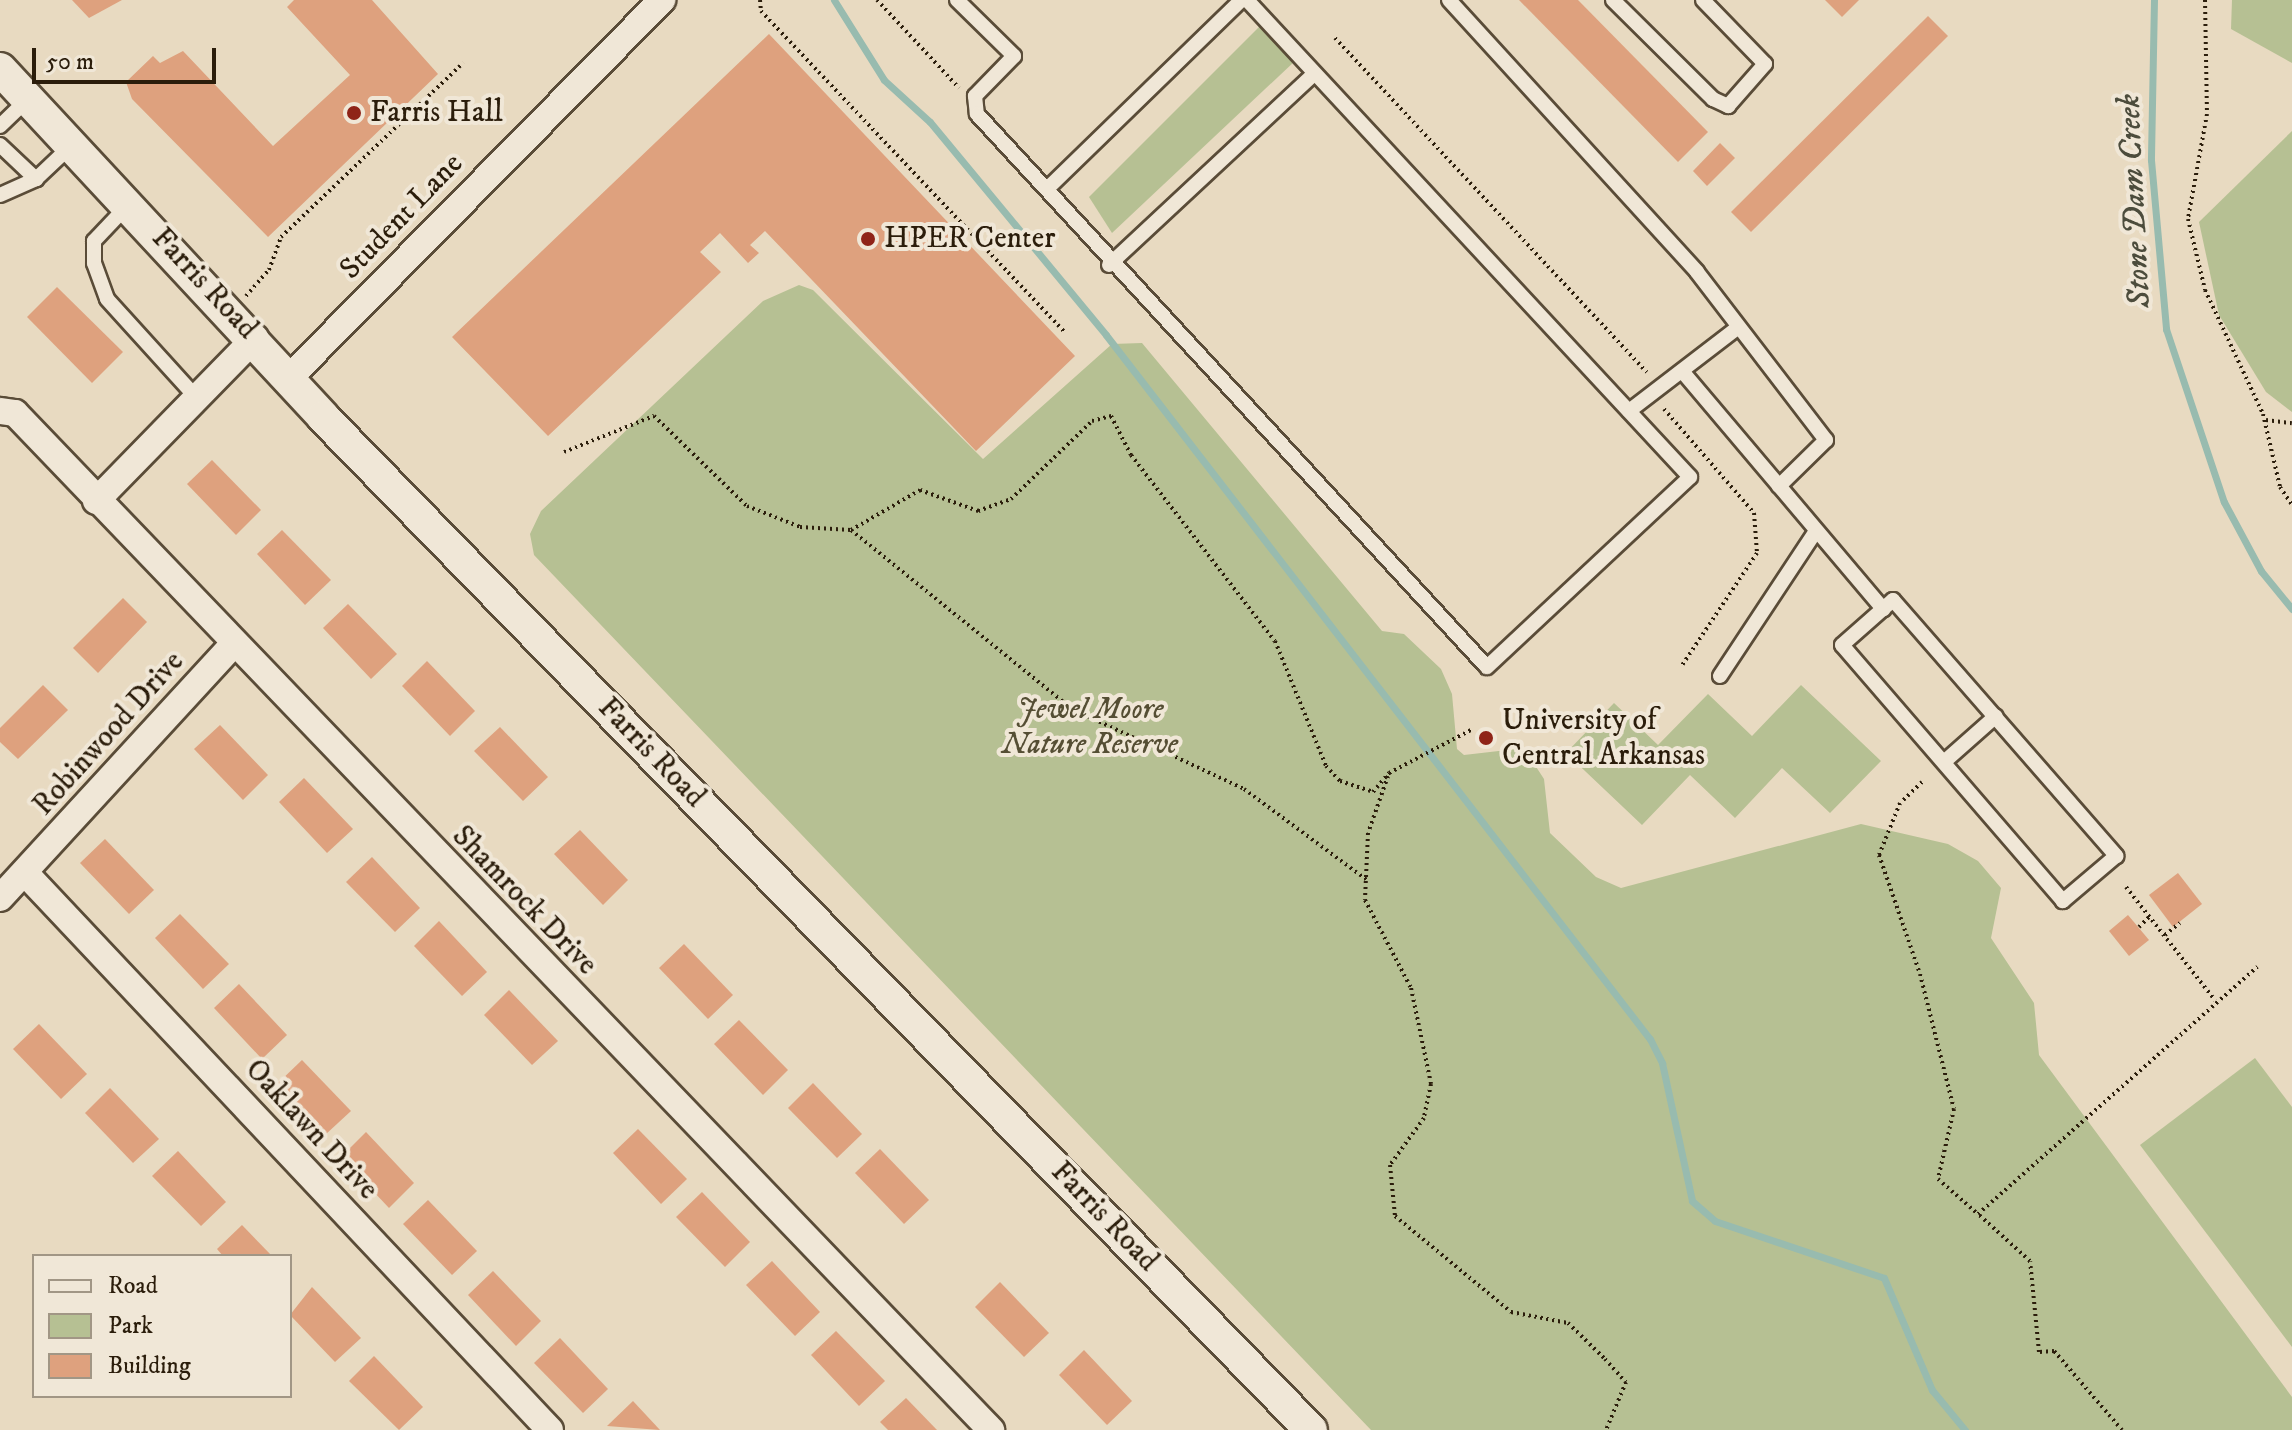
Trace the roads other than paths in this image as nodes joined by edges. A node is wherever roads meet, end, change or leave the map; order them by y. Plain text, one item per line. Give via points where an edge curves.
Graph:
1 (662, 0) edge
2 (957, 0) edge
3 (1241, 0) edge
4 (1247, 0) edge
5 (1449, 0) edge
6 (1613, 0) edge
7 (1703, 0) edge
8 (0, 69) edge
9 (1314, 74) junction
10 (28, 99) junction
11 (0, 126) edge
12 (73, 144) junction
13 (0, 145) edge
14 (36, 179) junction
15 (1049, 187) junction
16 (0, 195) edge
17 (129, 203) junction
18 (1109, 265) junction
19 (1737, 328) junction
20 (255, 338) junction
21 (1682, 371) junction
22 (290, 377) junction
23 (196, 397) junction
24 (1629, 411) junction
25 (7, 412) edge
26 (1779, 486) junction
27 (96, 501) junction
28 (1816, 531) junction
29 (1883, 609) junction
30 (232, 646) junction
31 (1720, 676) dead end
32 (1996, 716) junction
33 (1944, 762) junction
34 (26, 874) junction
35 (0, 898) edge
36 (550, 1430) edge
37 (991, 1430) edge
38 (1311, 1430) edge

1 - 22 street, Student Lane
2 - 15 lane via 1014,56 975,96 977,114
3 - 15 lane
4 - 9 lane
5 - 19 lane via 1697,272
6 - 7 lane via 1728,106 1765,64
8 - 10 street, Farris Road
9 - 18 lane
9 - 24 lane
10 - 11 lane
10 - 12 street, Farris Road
12 - 14 lane
12 - 17 street, Farris Road
13 - 14 lane
14 - 16 lane
15 - 18 lane
17 - 20 street, Farris Road
17 - 23 lane via 94,241 94,263 107,299
18 - 24 lane via 1487,667 1690,477
19 - 21 lane
19 - 26 lane via 1826,440
20 - 22 street, Farris Road
20 - 23 street
21 - 24 lane
21 - 26 lane
22 - 38 street, Farris Road
23 - 27 street
25 - 27 street, Shamrock Drive
26 - 28 lane
27 - 30 street, Shamrock Drive
28 - 29 lane
28 - 31 lane
29 - 32 lane via 1893,600
29 - 33 lane via 1842,645
30 - 34 street, Robinwood Drive
30 - 37 street, Shamrock Drive
32 - 33 lane
32 - 33 lane via 2116,856 2063,901
34 - 35 street, Robinwood Drive
34 - 36 street, Oaklawn Drive

